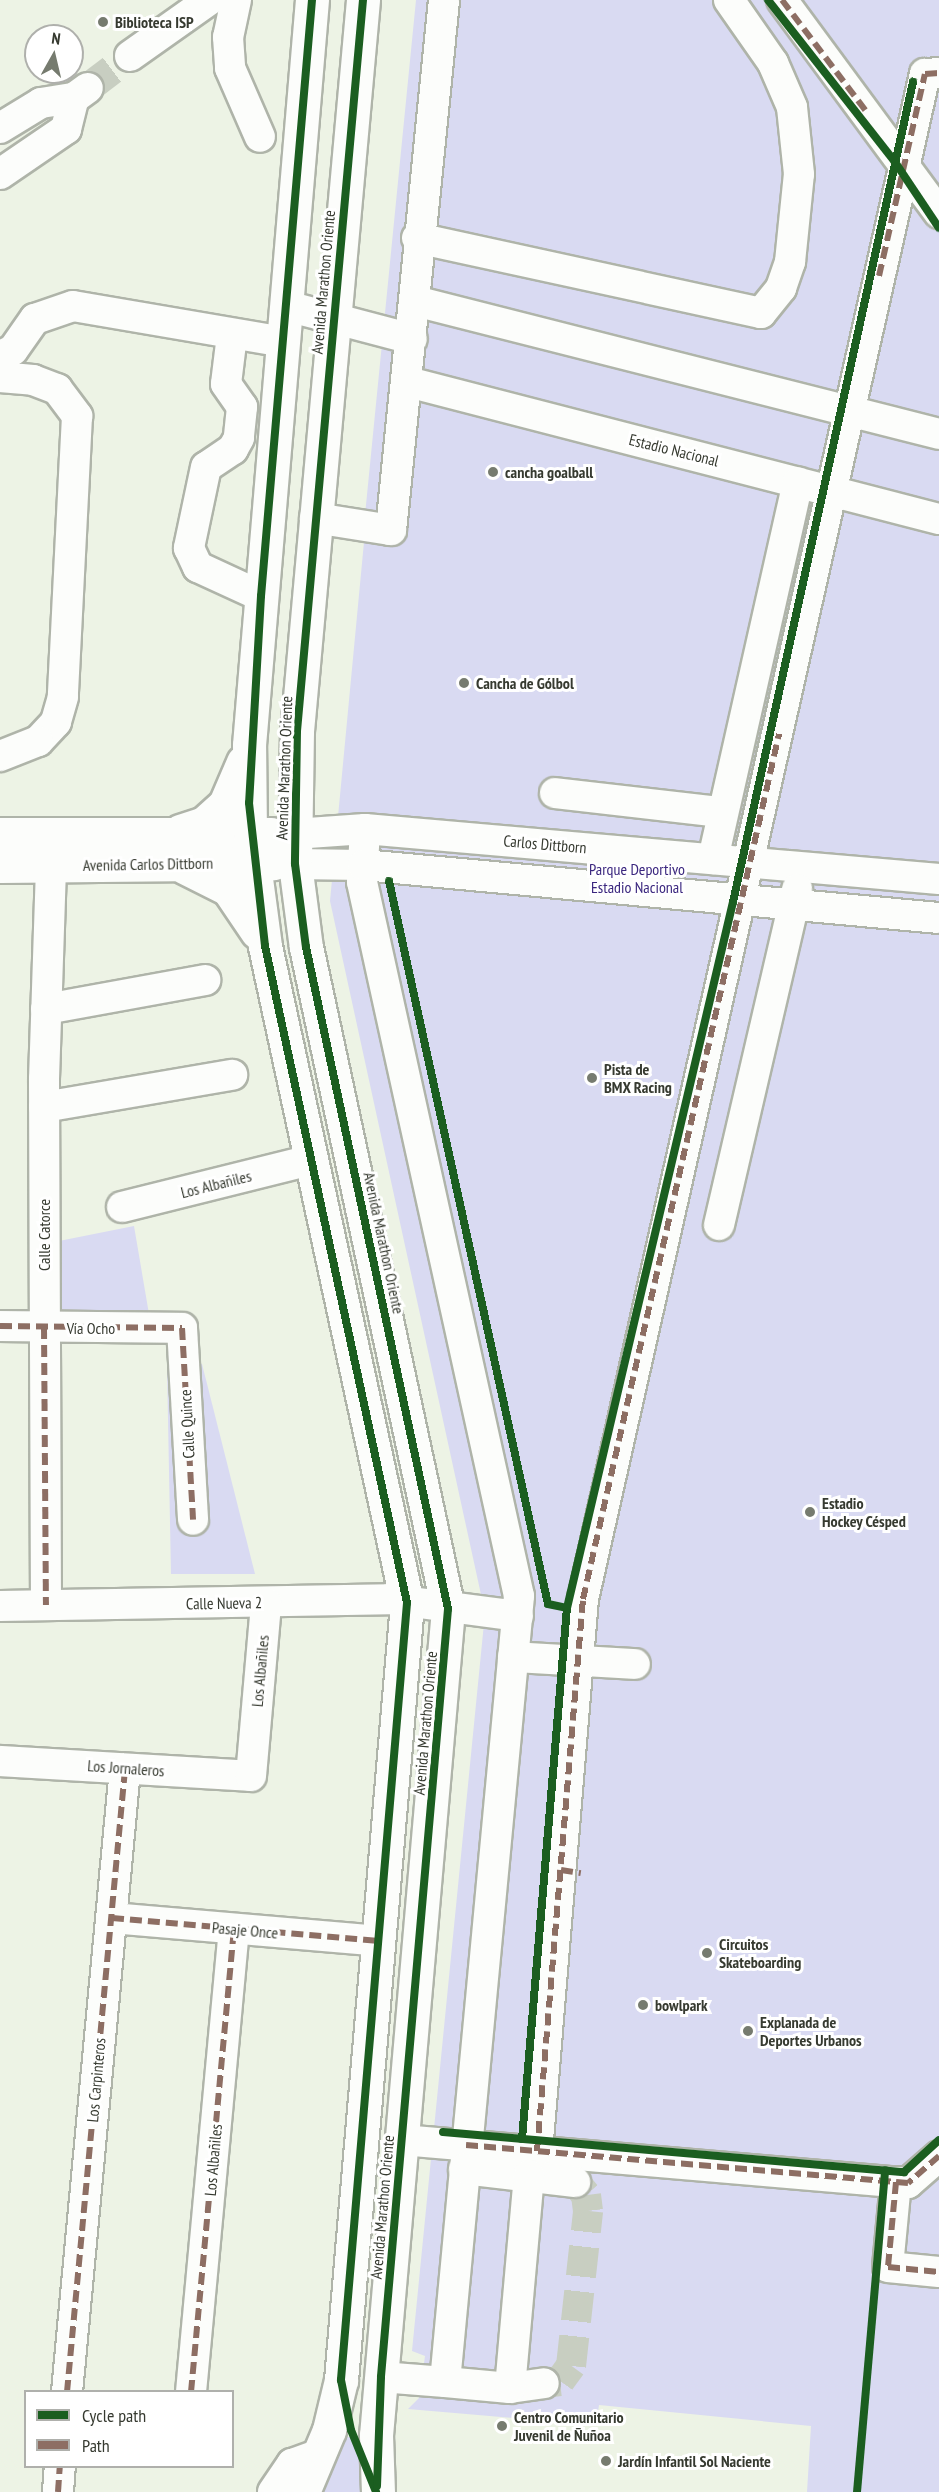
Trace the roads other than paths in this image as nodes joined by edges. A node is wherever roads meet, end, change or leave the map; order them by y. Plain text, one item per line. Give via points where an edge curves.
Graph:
1 (209, 0) edge
2 (236, 0) edge
3 (312, 0) edge
4 (363, 0) edge
5 (444, 0) edge
6 (729, 0) edge
7 (782, 0) edge
8 (130, 56) tunnel mouth
9 (939, 73) edge
10 (0, 128) edge
11 (260, 136) dead end
12 (906, 164) junction
13 (0, 174) edge
14 (939, 213) edge
15 (417, 238) junction
16 (415, 301) junction
17 (73, 306) junction
18 (287, 306) junction
19 (332, 319) junction
20 (232, 335) junction
21 (411, 339) junction
22 (284, 342) junction
23 (0, 356) edge
24 (0, 377) edge
25 (33, 380) junction
26 (408, 382) junction
27 (848, 411) junction
28 (939, 434) edge
29 (798, 482) junction
30 (829, 490) junction
31 (315, 518) junction
32 (939, 519) edge
33 (261, 596) junction
34 (308, 599) junction
35 (249, 745) junction
36 (0, 756) edge
37 (555, 793) dead end
38 (719, 812) junction
39 (365, 829) junction
40 (0, 834) edge
41 (169, 848) junction
42 (251, 849) junction
43 (295, 849) junction
44 (713, 858) junction
45 (751, 862) junction
46 (51, 864) junction
47 (363, 865) junction
48 (0, 866) edge
49 (803, 867) junction
50 (939, 879) edge
51 (743, 902) junction
52 (793, 906) junction
53 (939, 918) edge
54 (265, 946) junction
55 (205, 980) dead end
56 (46, 1009) junction
57 (232, 1075) dead end
58 (44, 1107) junction
59 (310, 1161) junction
60 (122, 1207) dead end
61 (719, 1225) dead end
62 (0, 1326) edge
63 (44, 1328) junction
64 (182, 1328) joint
65 (391, 1337) junction
66 (352, 1348) junction
67 (193, 1520) dead end
68 (266, 1603) junction
69 (407, 1603) junction
70 (46, 1605) junction
71 (0, 1606) edge
72 (448, 1609) junction
73 (518, 1616) junction
74 (513, 1657) junction
75 (578, 1660) junction
76 (635, 1664) dead end
77 (0, 1761) edge
78 (125, 1769) junction
79 (251, 1776) joint
80 (111, 1918) junction
81 (234, 1929) junction
82 (380, 1941) junction
83 (402, 2140) junction
84 (939, 2156) edge
85 (465, 2157) junction
86 (533, 2163) junction
87 (575, 2182) tunnel mouth
88 (896, 2182) junction
89 (939, 2272) edge
90 (381, 2377) junction
91 (445, 2382) junction
92 (544, 2382) tunnel mouth
93 (510, 2388) junction
94 (68, 2390) edge
95 (191, 2390) edge
96 (320, 2454) junction
97 (60, 2468) edge
98 (58, 2492) edge
99 (273, 2492) edge
100 (303, 2492) edge
101 (378, 2492) edge

1 - 8 street
2 - 11 street via 230,68
3 - 18 main road, Avenida Marathon Oriente
4 - 19 main road, Avenida Marathon Oriente
5 - 15 street
6 - 15 street via 773,63 792,107 799,174 790,262 781,288 761,312
7 - 12 street
9 - 12 street via 925,74
10 - 13 street via 41,103 81,93 66,129
12 - 14 street
12 - 27 street
15 - 16 street
16 - 21 street
16 - 27 street
17 - 20 street
17 - 23 street via 36,319 13,350
17 - 25 street via 51,317 40,331
18 - 19 street
18 - 22 main road, Avenida Marathon Oriente
19 - 21 street
19 - 31 main road, Avenida Marathon Oriente
20 - 22 street
20 - 33 street via 226,384 242,407 239,438 206,467 189,548 198,567
21 - 26 street
22 - 33 main road, Avenida Marathon Oriente
24 - 25 street
25 - 36 street via 57,389 77,416 63,697 56,722 38,741
26 - 29 street, Estadio Nacional
26 - 31 street via 391,530
27 - 28 street
27 - 30 street
29 - 30 street, Estadio Nacional
29 - 38 street
30 - 32 street, Estadio Nacional
30 - 45 street
31 - 34 main road, Avenida Marathon Oriente
33 - 34 main road
33 - 35 main road, Avenida Marathon Oriente
34 - 43 main road, Avenida Marathon Oriente
35 - 41 main road via 225,804
35 - 42 main road, Avenida Marathon Oriente
37 - 38 street
38 - 44 street
39 - 43 street, Carlos Dittborn
39 - 44 street, Carlos Dittborn
39 - 47 street
40 - 41 main road, Avenida Carlos Dittborn
41 - 42 main road, Avenida Carlos Dittborn
41 - 46 main road, Avenida Carlos Dittborn
41 - 54 main road via 228,889
42 - 43 main road, Avenida Carlos Dittborn
42 - 54 main road, Avenida Marathon Oriente
43 - 47 street
43 - 65 main road, Avenida Marathon Oriente via 306,946
44 - 45 street, Carlos Dittborn
45 - 49 street, Carlos Dittborn
45 - 51 street
46 - 48 main road, Avenida Carlos Dittborn
46 - 56 street, Calle Catorce
47 - 51 street
47 - 73 street via 519,1596
49 - 50 street, Carlos Dittborn
49 - 52 street
51 - 52 street
51 - 75 street via 583,1599
52 - 53 street
52 - 61 street
54 - 59 main road, Avenida Marathon Oriente
55 - 56 street
56 - 58 street, Calle Catorce
57 - 58 street
58 - 63 street, Calle Catorce
59 - 60 street, Los Albañiles
59 - 66 main road, Avenida Marathon Oriente
62 - 63 street, Vía Ocho
63 - 64 street, Vía Ocho
63 - 70 street, Calle Catorce
64 - 67 street, Calle Quince
65 - 66 main road
65 - 72 main road, Avenida Marathon Oriente
66 - 69 main road, Avenida Marathon Oriente
68 - 69 street, Calle Nueva 2
68 - 70 street, Calle Nueva 2
68 - 79 street, Los Albañiles
69 - 72 street, Calle Nueva 2
69 - 82 main road, Avenida Marathon Oriente
70 - 71 street, Calle Nueva 2
72 - 73 street, Calle Nueva 2
72 - 83 main road, Avenida Marathon Oriente
73 - 74 street
74 - 75 street
74 - 85 street
75 - 76 street
75 - 86 street
77 - 78 street, Los Jornaleros
78 - 79 street, Los Jornaleros
78 - 80 street, Los Carpinteros
80 - 81 street, Pasaje Once
80 - 94 street, Los Carpinteros
81 - 82 street, Pasaje Once
81 - 95 street, Los Albañiles
82 - 96 main road, Avenida Marathon Oriente via 341,2380
83 - 85 street
83 - 90 main road, Avenida Marathon Oriente
84 - 88 street via 908,2183
85 - 86 street
85 - 91 street
86 - 87 street
86 - 88 street
86 - 93 street
88 - 89 street via 888,2267
90 - 91 street
90 - 101 main road, Avenida Marathon Oriente
91 - 93 street
92 - 93 street
96 - 99 street via 292,2464
96 - 100 main road, Avenida Marathon Oriente
97 - 98 street

